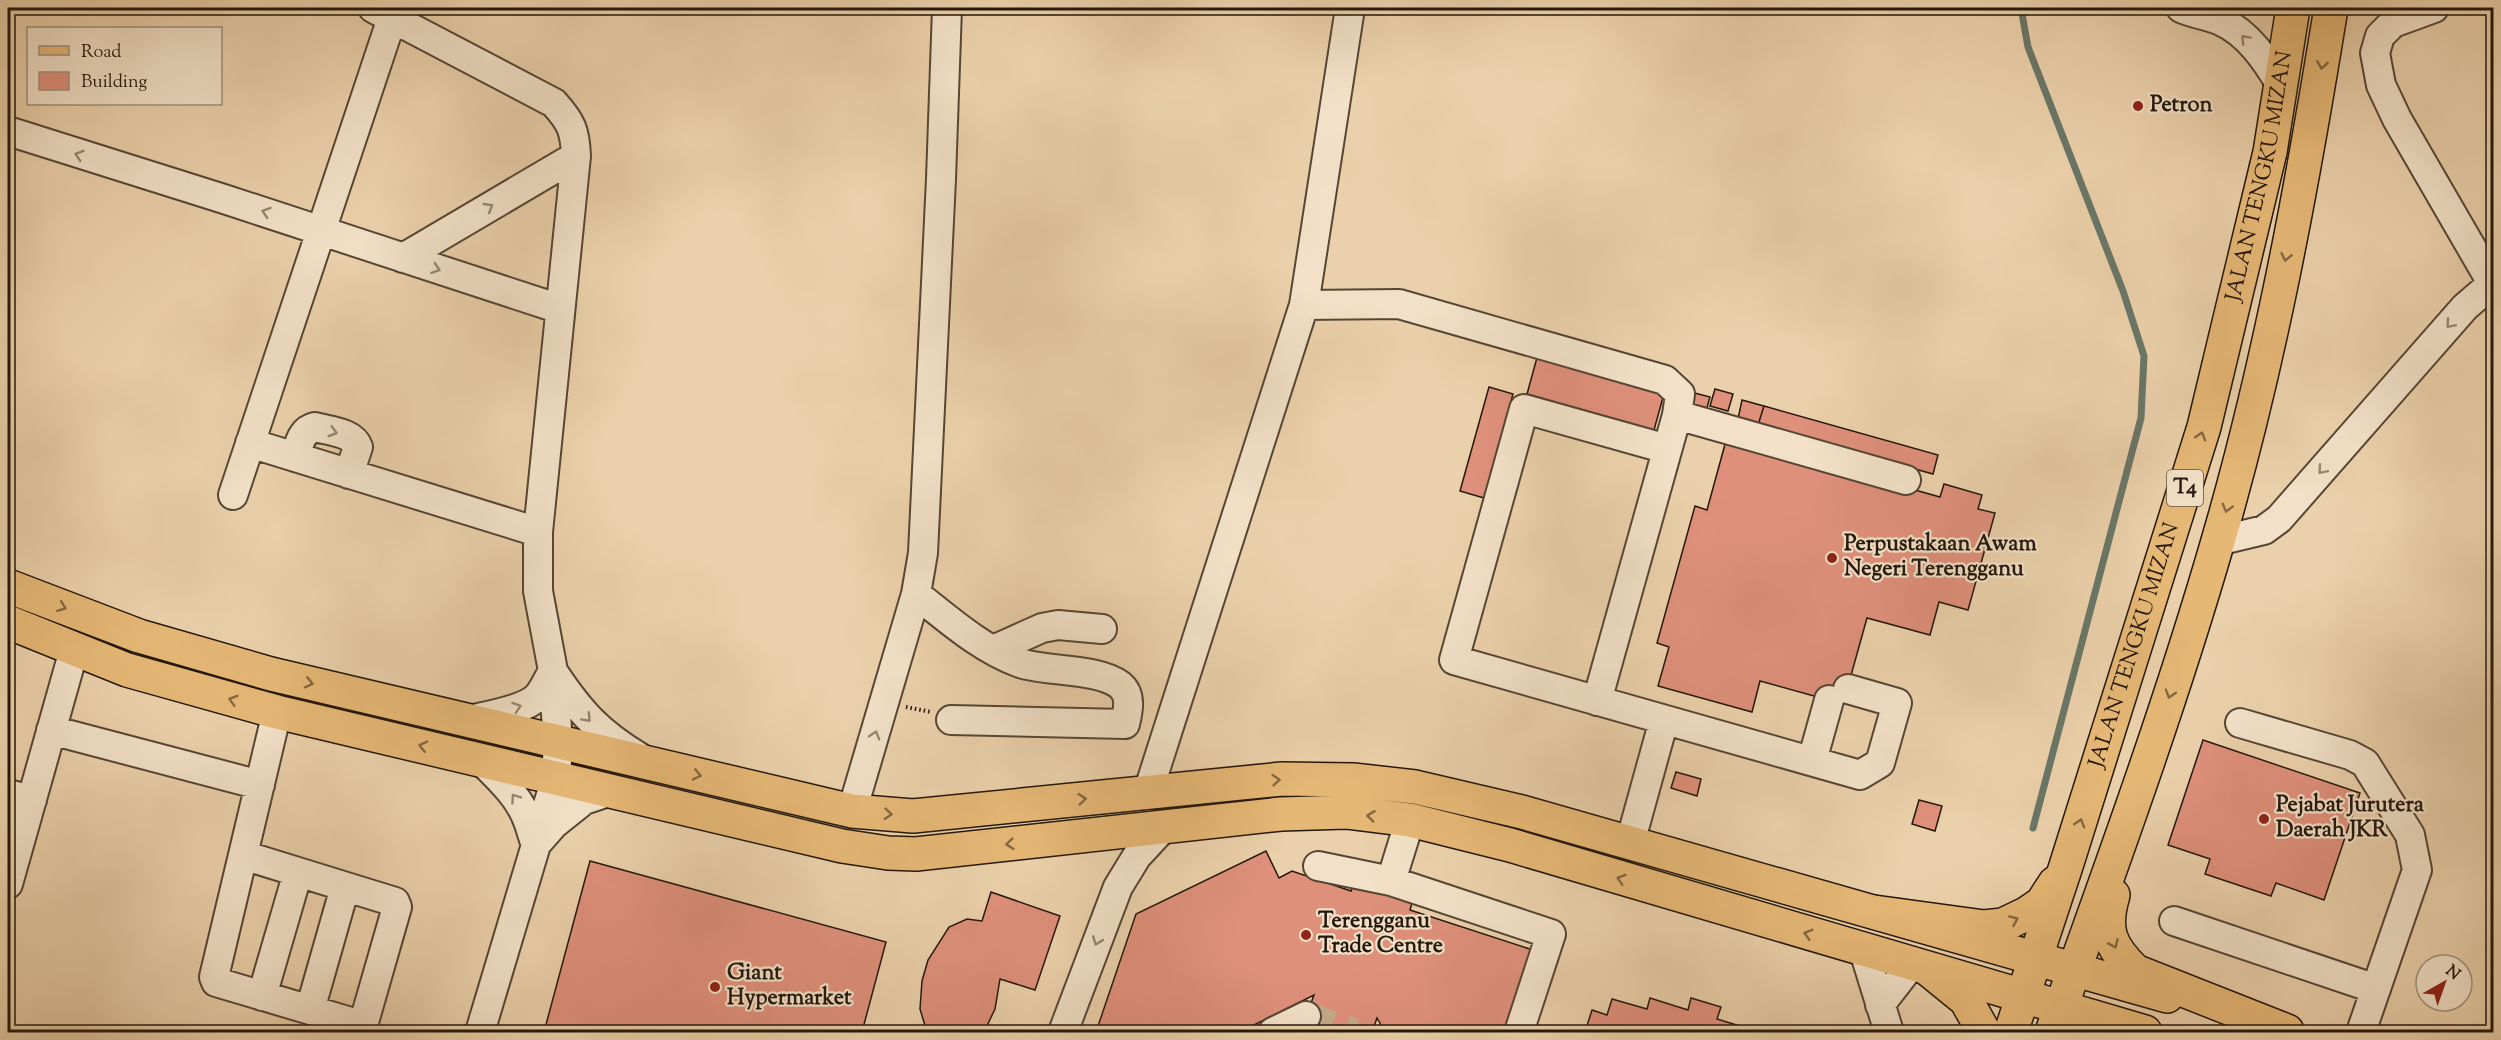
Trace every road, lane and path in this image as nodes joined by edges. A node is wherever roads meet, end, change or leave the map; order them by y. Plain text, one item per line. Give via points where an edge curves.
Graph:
1 (947, 8) edge
2 (2181, 8) edge
3 (2293, 8) edge
4 (2331, 8) edge
5 (2434, 8) edge
6 (1343, 9) edge
7 (382, 13) edge
8 (2281, 85) junction
9 (8, 131) edge
10 (576, 156) junction
11 (321, 231) junction
12 (403, 258) junction
13 (2493, 282) edge
14 (1304, 305) junction
15 (560, 309) junction
16 (1677, 415) junction
17 (250, 443) junction
18 (1667, 450) junction
19 (1906, 480) dead end
20 (232, 495) dead end
21 (538, 532) junction
22 (2218, 541) junction
23 (8, 586) edge
24 (916, 594) junction
25 (8, 622) edge
26 (1102, 629) dead end
27 (74, 650) junction
28 (993, 650) junction
29 (553, 671) junction
30 (1597, 701) junction
31 (884, 704) junction
32 (277, 712) junction
33 (465, 720) junction
34 (951, 720) joint
35 (1664, 720) junction
36 (2240, 723) dead end
37 (1125, 724) junction
38 (1170, 725) junction
39 (51, 730) junction
40 (558, 743) junction
41 (2154, 746) junction
42 (480, 759) junction
43 (1812, 761) junction
44 (652, 765) junction
45 (556, 778) junction
46 (260, 785) junction
47 (611, 791) junction
48 (1148, 792) junction
49 (20, 797) edge
50 (852, 811) junction
51 (1410, 820) junction
52 (1163, 828) junction
53 (1630, 843) junction
54 (536, 845) junction
55 (243, 855) junction
56 (2066, 866) junction
57 (1318, 867) dead end
58 (298, 872) junction
59 (1390, 881) junction
60 (8, 884) edge
61 (345, 887) junction
62 (1874, 912) junction
63 (2174, 921) dead end
64 (1864, 951) junction
65 (2036, 958) junction
66 (1920, 967) junction
67 (2075, 969) junction
68 (2376, 989) junction
69 (262, 996) junction
70 (2023, 996) junction
71 (1880, 1005) junction
72 (310, 1010) junction
73 (1306, 1016) tunnel mouth
74 (2056, 1020) edge
75 (480, 1032) edge
76 (1063, 1032) edge
77 (1272, 1032) edge
78 (1519, 1032) edge
79 (1889, 1032) edge
80 (1984, 1032) edge
81 (2011, 1032) edge
82 (2145, 1032) edge
83 (2290, 1032) edge
84 (2361, 1032) edge

1 - 24 street via 923,553
8 -> 2 street via 2266,61 2236,29
3 - 8 main road, JALAN TENGKU MIZAN / T4
4 -> 22 main road, JALAN TENGKU MIZAN / T4 via 2307,160 2249,426
5 - 13 street via 2393,23 2380,36 2375,53 2381,85
6 - 14 street
7 - 10 street via 554,103 575,135
7 - 11 street
56 -> 8 main road, JALAN TENGKU MIZAN / T4 via 2204,427 2270,152
11 -> 9 street
12 -> 10 street
10 - 15 street
11 - 12 street
11 - 17 street
12 -> 15 street
13 -> 22 street via 2465,307 2279,519 2264,530
14 - 16 street via 1399,304 1665,380 1680,394
14 - 38 street
15 - 21 street
16 - 18 street
16 - 19 street
17 - 20 street
17 - 21 street via 295,457 304,431 309,428 349,437 358,447 349,474
18 - 30 street
18 - 30 street via 1524,409 1454,660
21 - 29 street via 538,591
22 -> 41 main road, JALAN TENGKU MIZAN / T4
23 -> 33 main road via 139,636 272,674
24 - 28 street
24 - 31 street
25 - 27 main road
26 - 28 street via 1058,625 1042,628
32 -> 27 main road via 127,670
27 - 39 street
28 - 37 street via 1021,663 1094,676 1120,685 1129,708
33 -> 29 street via 532,702
29 - 40 street
29 -> 44 street via 592,724
30 - 35 street
31 - 34 path via 924,710
50 -> 31 street
42 -> 32 main road
32 - 46 street
33 - 40 main road
34 - 37 street
35 - 43 street
35 - 53 street
36 - 68 street via 2366,763 2410,835 2417,870
37 - 38 street
38 - 48 street
39 - 46 street
39 - 49 street
40 - 44 main road
40 - 45 street
41 - 67 main road, JALAN TENGKU MIZAN / T4
41 -> 83 main road via 2108,914 2110,937 2119,955 2135,970
42 - 45 main road
54 -> 42 street via 518,802
43 - 43 street via 1860,775 1880,763 1897,703 1838,694
44 -> 50 main road
45 - 47 main road
45 - 54 street
46 - 55 street
52 -> 47 main road via 916,854 888,853
47 - 54 street via 584,800 554,824
50 -> 48 main road via 913,816
48 -> 53 main road via 1282,779 1353,780 1426,790
49 - 60 street
51 -> 52 main road via 1346,813 1281,814
51 - 59 street
64 -> 51 main road via 1510,845
52 -> 76 street via 1137,856 1118,886
53 - 62 main road
54 - 75 street
55 - 58 street
55 - 69 street via 213,977 216,982
62 -> 56 main road via 1984,927 2003,925 2042,903
56 - 65 main road, JALAN TENGKU MIZAN / T4
57 - 59 street
58 - 61 street
58 - 69 street
59 - 78 street via 1551,934
61 - 72 street
61 - 72 street via 395,902 397,907 364,1022 361,1025
62 - 65 main road
63 - 68 street
64 - 66 main road
64 - 71 street
65 - 67 main road
65 - 70 main road, JALAN TENGKU MIZAN / T4
66 - 70 main road
66 - 71 street
66 - 80 main road via 1966,1000
67 - 74 main road, JALAN TENGKU MIZAN / T4
67 - 83 main road
68 - 84 street
69 - 72 street
70 - 74 main road
70 - 81 main road, JALAN TENGKU MIZAN / T4
71 - 79 street
73 - 77 street
74 - 82 main road

